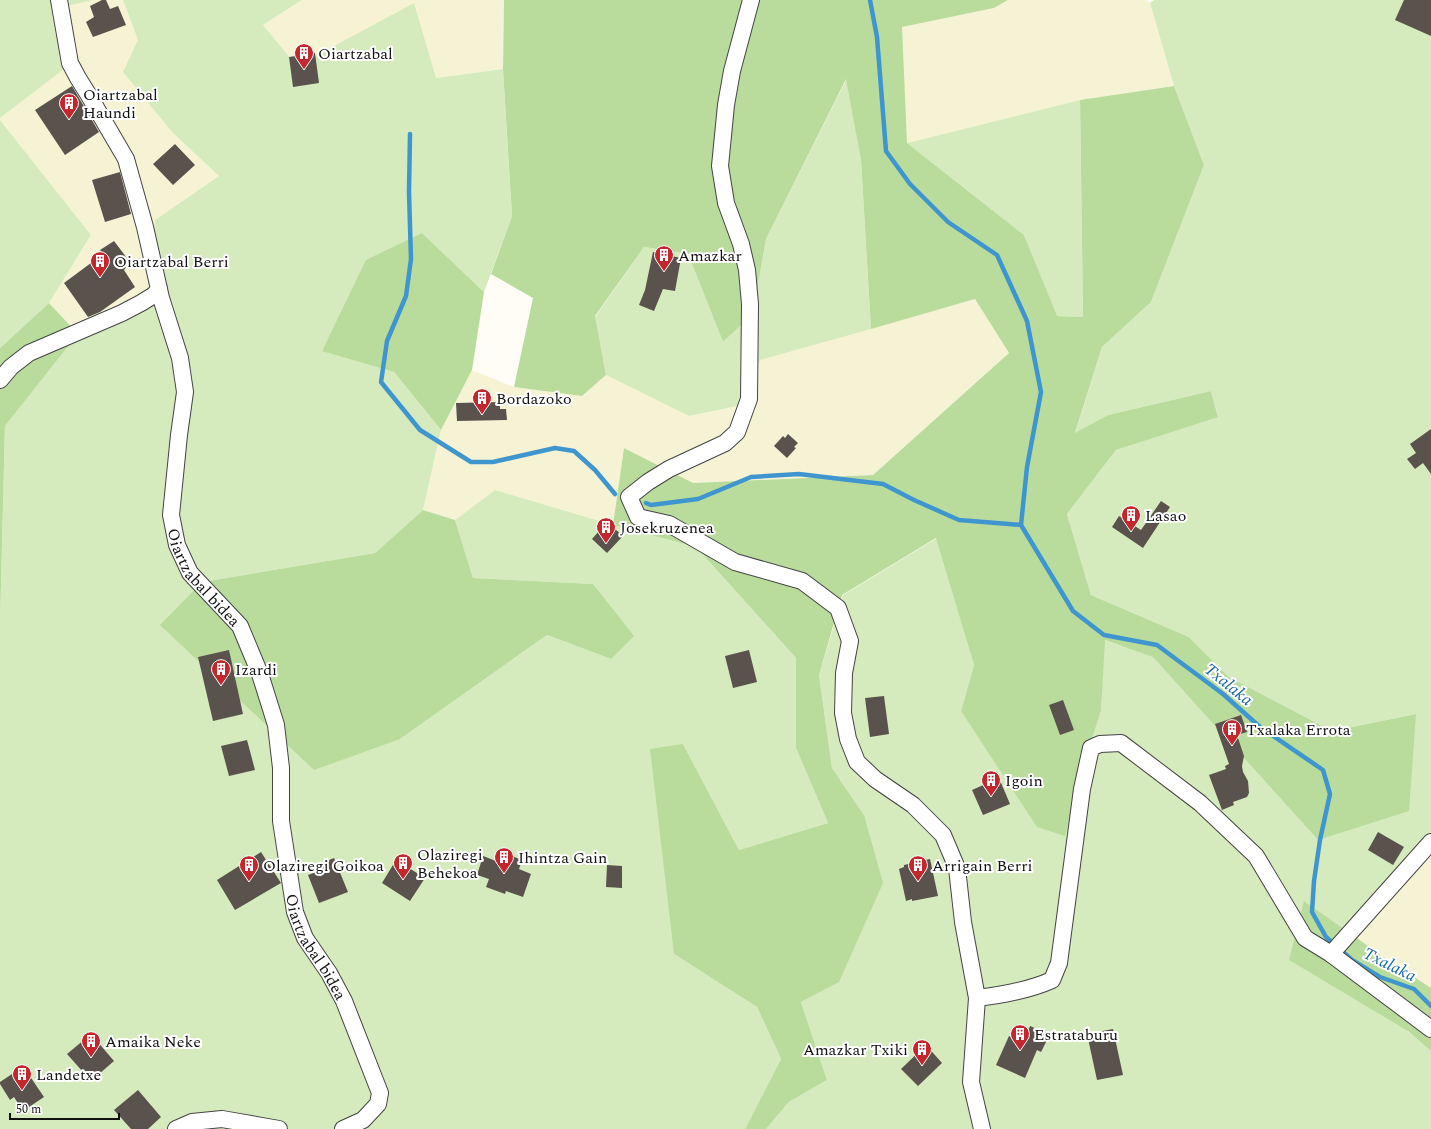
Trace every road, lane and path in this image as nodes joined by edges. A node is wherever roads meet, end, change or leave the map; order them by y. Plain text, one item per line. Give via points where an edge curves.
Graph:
1 (60, 0) edge
2 (749, 3) edge
3 (159, 289) junction
4 (0, 380) edge
5 (1431, 842) edge
6 (1336, 948) junction
7 (977, 998) junction
8 (1431, 1028) edge
9 (176, 1129) edge
10 (279, 1129) edge
11 (343, 1129) edge
12 (982, 1129) edge

1 - 3 street, Oiartzabal bidea via 70,63 126,159
2 - 7 street via 732,71 720,166 726,203 741,244 747,270 750,304 749,399 737,432 725,443 669,469 629,497 638,517 669,524 735,562 802,580 838,608 850,641 844,673 843,713 848,739 857,762 875,779 913,805 943,835 957,868
3 - 4 street via 141,304 29,353 15,363
3 - 11 street, Oiartzabal bidea via 180,358 185,392 171,514 177,545 190,573 240,626 260,674 276,725 281,768 281,821 295,912 305,938 344,1000 380,1093 378,1104 363,1120
5 - 6 street
6 - 7 street via 1305,938 1256,856 1200,803 1121,743 1100,744 1091,748 1082,789 1060,963 1052,980 1036,986
6 - 8 street
7 - 12 street via 971,1082
9 - 10 street via 192,1122 222,1119

